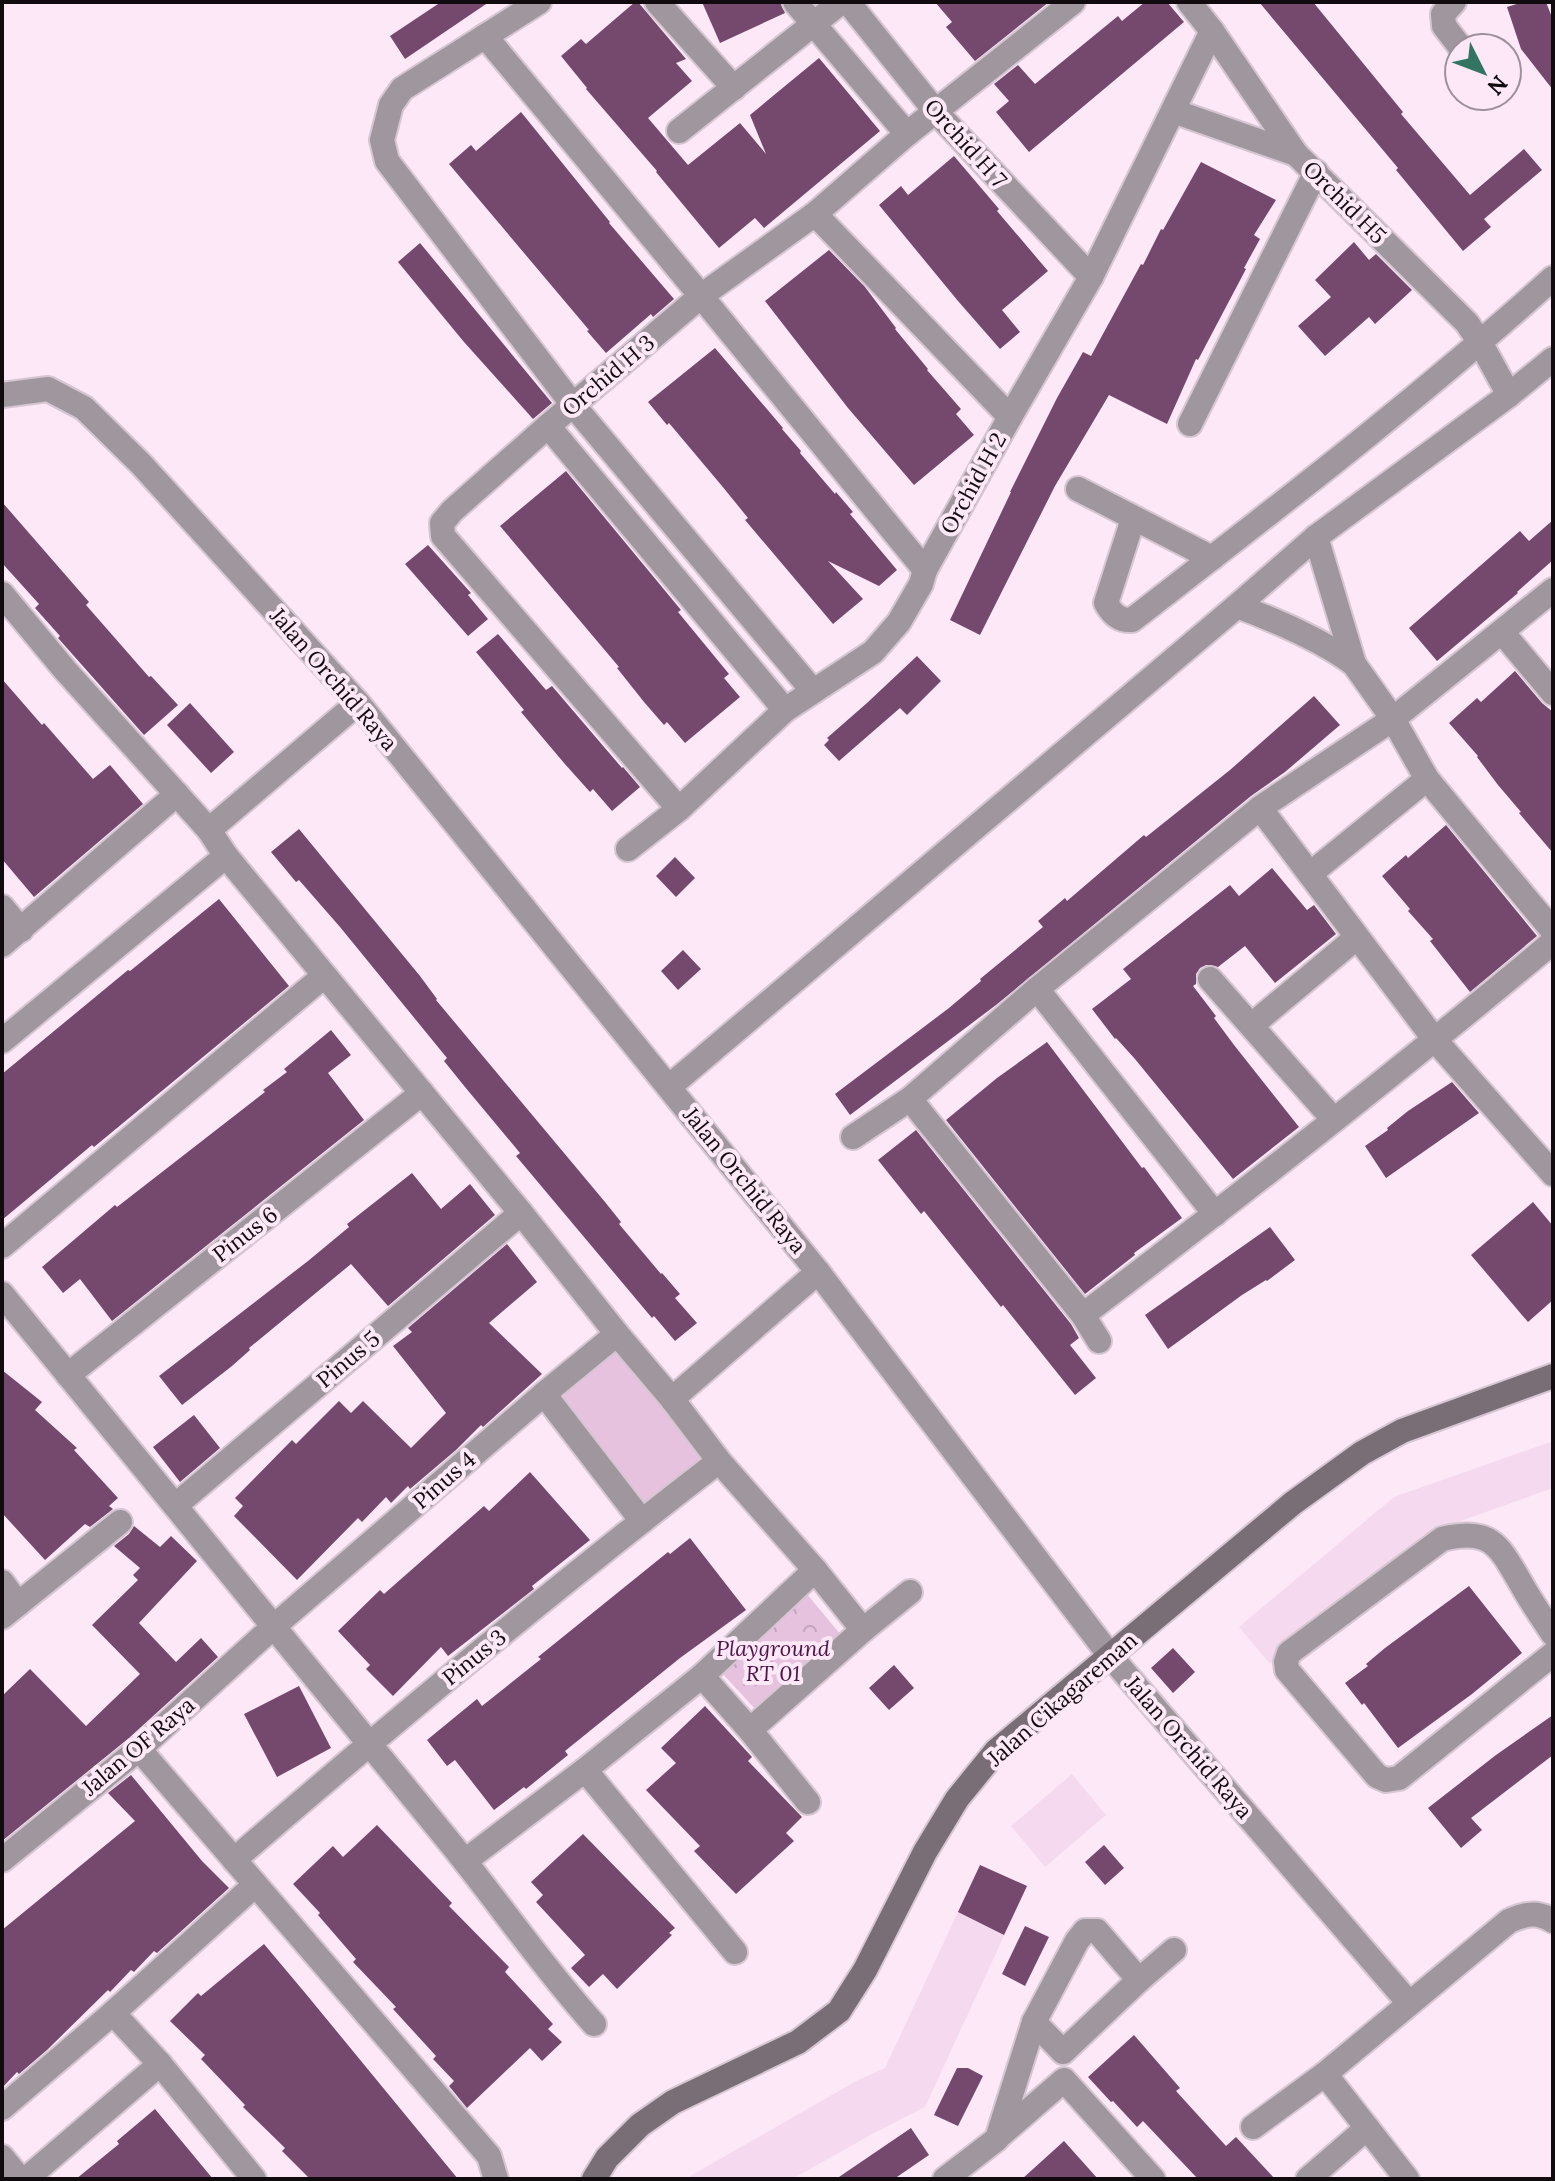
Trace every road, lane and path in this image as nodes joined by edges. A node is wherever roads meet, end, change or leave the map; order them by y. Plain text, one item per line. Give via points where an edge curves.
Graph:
1 (539, 2) edge
2 (657, 2) edge
3 (795, 2) edge
4 (841, 2) edge
5 (848, 2) edge
6 (1073, 2) edge
7 (1189, 2) edge
8 (1454, 2) edge
9 (814, 24) junction
10 (1212, 31) junction
11 (1449, 32) edge
12 (485, 36) junction
13 (734, 88) junction
14 (1173, 111) junction
15 (936, 112) junction
16 (679, 131) dead end
17 (907, 134) junction
18 (1296, 154) junction
19 (1316, 172) junction
20 (815, 214) junction
21 (1091, 277) junction
22 (1553, 278) edge
23 (701, 296) junction
24 (1481, 344) junction
25 (1553, 359) edge
26 (2, 395) edge
27 (1509, 395) junction
28 (573, 405) junction
29 (1010, 417) junction
30 (1190, 424) dead end
31 (548, 426) junction
32 (1078, 489) dead end
33 (1133, 519) junction
34 (1316, 537) junction
35 (1212, 558) junction
36 (925, 570) junction
37 (1553, 590) edge
38 (2, 594) edge
39 (1237, 606) junction
40 (1502, 632) junction
41 (1347, 654) junction
42 (813, 691) junction
43 (1553, 693) edge
44 (358, 703) junction
45 (785, 710) junction
46 (1393, 719) junction
47 (1427, 779) junction
48 (177, 794) junction
49 (1260, 808) junction
50 (679, 809) junction
51 (209, 830) junction
52 (628, 849) dead end
53 (226, 856) junction
54 (1310, 874) junction
55 (2, 907) edge
56 (1553, 931) edge
57 (11, 938) edge
58 (1356, 938) junction
59 (1553, 942) edge
60 (324, 976) junction
61 (1210, 979) dead end
62 (1037, 989) junction
63 (1252, 1025) junction
64 (1435, 1040) junction
65 (2, 1041) edge
66 (670, 1086) junction
67 (422, 1093) junction
68 (910, 1099) junction
69 (1334, 1120) junction
70 (853, 1137) dead end
71 (1553, 1174) edge
72 (521, 1213) junction
73 (1215, 1214) junction
74 (2, 1246) edge
75 (818, 1272) junction
76 (2, 1294) edge
77 (1083, 1315) junction
78 (617, 1334) junction
79 (1099, 1341) dead end
80 (68, 1375) junction
81 (1553, 1376) edge
82 (544, 1394) junction
83 (672, 1399) junction
84 (719, 1461) junction
85 (176, 1505) junction
86 (642, 1521) junction
87 (120, 1522) dead end
88 (815, 1570) junction
89 (2, 1582) edge
90 (910, 1592) dead end
91 (1542, 1597) edge
92 (10, 1610) edge
93 (272, 1628) junction
94 (863, 1630) junction
95 (1553, 1634) edge
96 (1553, 1654) edge
97 (1111, 1657) junction
98 (702, 1676) junction
99 (750, 1730) junction
100 (368, 1743) junction
101 (139, 1749) junction
102 (585, 1770) junction
103 (808, 1802) dead end
104 (2, 1860) edge
105 (234, 1860) junction
106 (465, 1861) junction
107 (255, 1885) junction
108 (1553, 1921) edge
109 (1174, 1950) dead end
110 (735, 1952) dead end
111 (1139, 1980) junction
112 (1409, 2003) junction
113 (113, 2013) junction
114 (1034, 2022) junction
115 (594, 2024) dead end
116 (1063, 2052) junction
117 (160, 2064) junction
118 (1325, 2074) junction
119 (1064, 2080) junction
120 (2, 2108) edge
121 (1253, 2127) dead end
122 (1367, 2128) junction
123 (997, 2139) junction
124 (2, 2157) edge
125 (23, 2179) edge
126 (254, 2179) edge
127 (496, 2179) edge
128 (594, 2179) edge
129 (945, 2179) edge
130 (1153, 2179) edge
131 (1308, 2179) edge
132 (1407, 2179) edge

1 - 12 street
2 - 13 street
3 - 9 street
4 - 9 street
5 - 15 street, Orchid H 7
6 - 15 street, Orchid H 3
7 - 10 street, Orchid H5
8 - 11 street via 1443,14
9 - 13 street
9 - 17 street
10 - 14 street, Orchid H 2
10 - 18 street, Orchid H5
12 - 23 street
12 - 28 street via 402,89 391,105 382,140 387,161
13 - 16 street
14 - 18 street
14 - 21 street, Orchid H 2
15 - 17 street, Orchid H 3
15 - 21 street, Orchid H 7
17 - 20 street, Orchid H 3
18 - 19 street, Orchid H5
19 - 24 street, Orchid H5 via 1467,323
19 - 30 street
20 - 23 street, Orchid H 3
20 - 29 street
21 - 29 street, Orchid H 2
22 - 24 street
23 - 28 street, Orchid H 3
23 - 36 street
24 - 27 street, Orchid H5
24 - 35 street
25 - 27 street
26 - 44 street, Jalan Orchid Raya via 48,389 84,408
27 - 34 street
28 - 31 street, Orchid H 3
28 - 42 street
29 - 36 street, Orchid H 2
31 - 45 street
31 - 50 street, Orchid H 3 via 452,511 442,523 443,536
32 - 33 street
33 - 35 street
33 - 35 street via 1106,603 1119,618 1132,620
34 - 39 street
34 - 41 street
36 - 42 street, Orchid H 2 via 899,622 873,652
37 - 40 street
38 - 48 street
39 - 41 street
39 - 66 street
40 - 43 street
40 - 46 street
41 - 46 street
42 - 45 street, Orchid H 2
44 - 51 street
44 - 66 street, Jalan Orchid Raya
45 - 50 street, Orchid H 2
46 - 47 street
46 - 49 street
47 - 54 street
47 - 56 street
48 - 51 street
48 - 57 street
49 - 54 street
49 - 62 street
50 - 52 street, Orchid H 2
51 - 53 street
53 - 60 street
53 - 65 street
54 - 58 street
55 - 57 street
58 - 63 street
58 - 64 street
59 - 64 street
60 - 67 street
60 - 74 street
61 - 63 street
62 - 68 street
62 - 73 street
63 - 69 street
64 - 69 street
64 - 71 street
66 - 75 street, Jalan Orchid Raya
67 - 72 street
67 - 80 street, Pinus 6
68 - 70 street
68 - 77 street
69 - 73 street
72 - 78 street
72 - 85 street, Pinus 5
73 - 77 street
75 - 83 street
75 - 97 street, Jalan Orchid Raya
76 - 80 street
77 - 79 street
78 - 82 street, Pinus 4
78 - 83 street
80 - 85 street
81 - 97 street, Jalan Cikagareman via 1402,1431 1362,1453 1293,1503
82 - 86 street
82 - 93 street, Pinus 4
83 - 84 street
84 - 86 street, Pinus 3
84 - 88 street
85 - 93 street
86 - 100 street, Pinus 3
87 - 92 street
88 - 94 street
88 - 98 street
89 - 92 street
90 - 94 street
91 - 95 street
91 - 96 street via 1499,1547 1484,1538 1462,1534 1442,1539 1289,1653 1287,1670 1377,1776 1386,1780 1399,1778
93 - 100 street
93 - 101 street, Jalan OF Raya
94 - 99 street
97 - 112 street, Jalan Orchid Raya
97 - 128 street, Jalan Cikagareman via 996,1751 957,1799 839,2011 798,2042 673,2102 640,2125
98 - 99 street
98 - 102 street
99 - 103 street
100 - 105 street, Pinus 3
100 - 106 street
101 - 104 street, Jalan OF Raya
101 - 105 street
102 - 106 street
102 - 110 street
105 - 107 street
106 - 115 street
107 - 113 street
107 - 127 street via 489,2156
108 - 112 street via 1533,1914 1509,1921
109 - 111 street
111 - 114 street via 1097,1931 1085,1931
111 - 116 street
112 - 118 street
113 - 117 street
113 - 120 street
114 - 116 street
114 - 123 street
116 - 119 street
117 - 125 street
117 - 126 street
118 - 121 street
118 - 122 street
119 - 123 street
119 - 130 street
122 - 131 street
122 - 132 street
123 - 129 street
124 - 125 street

